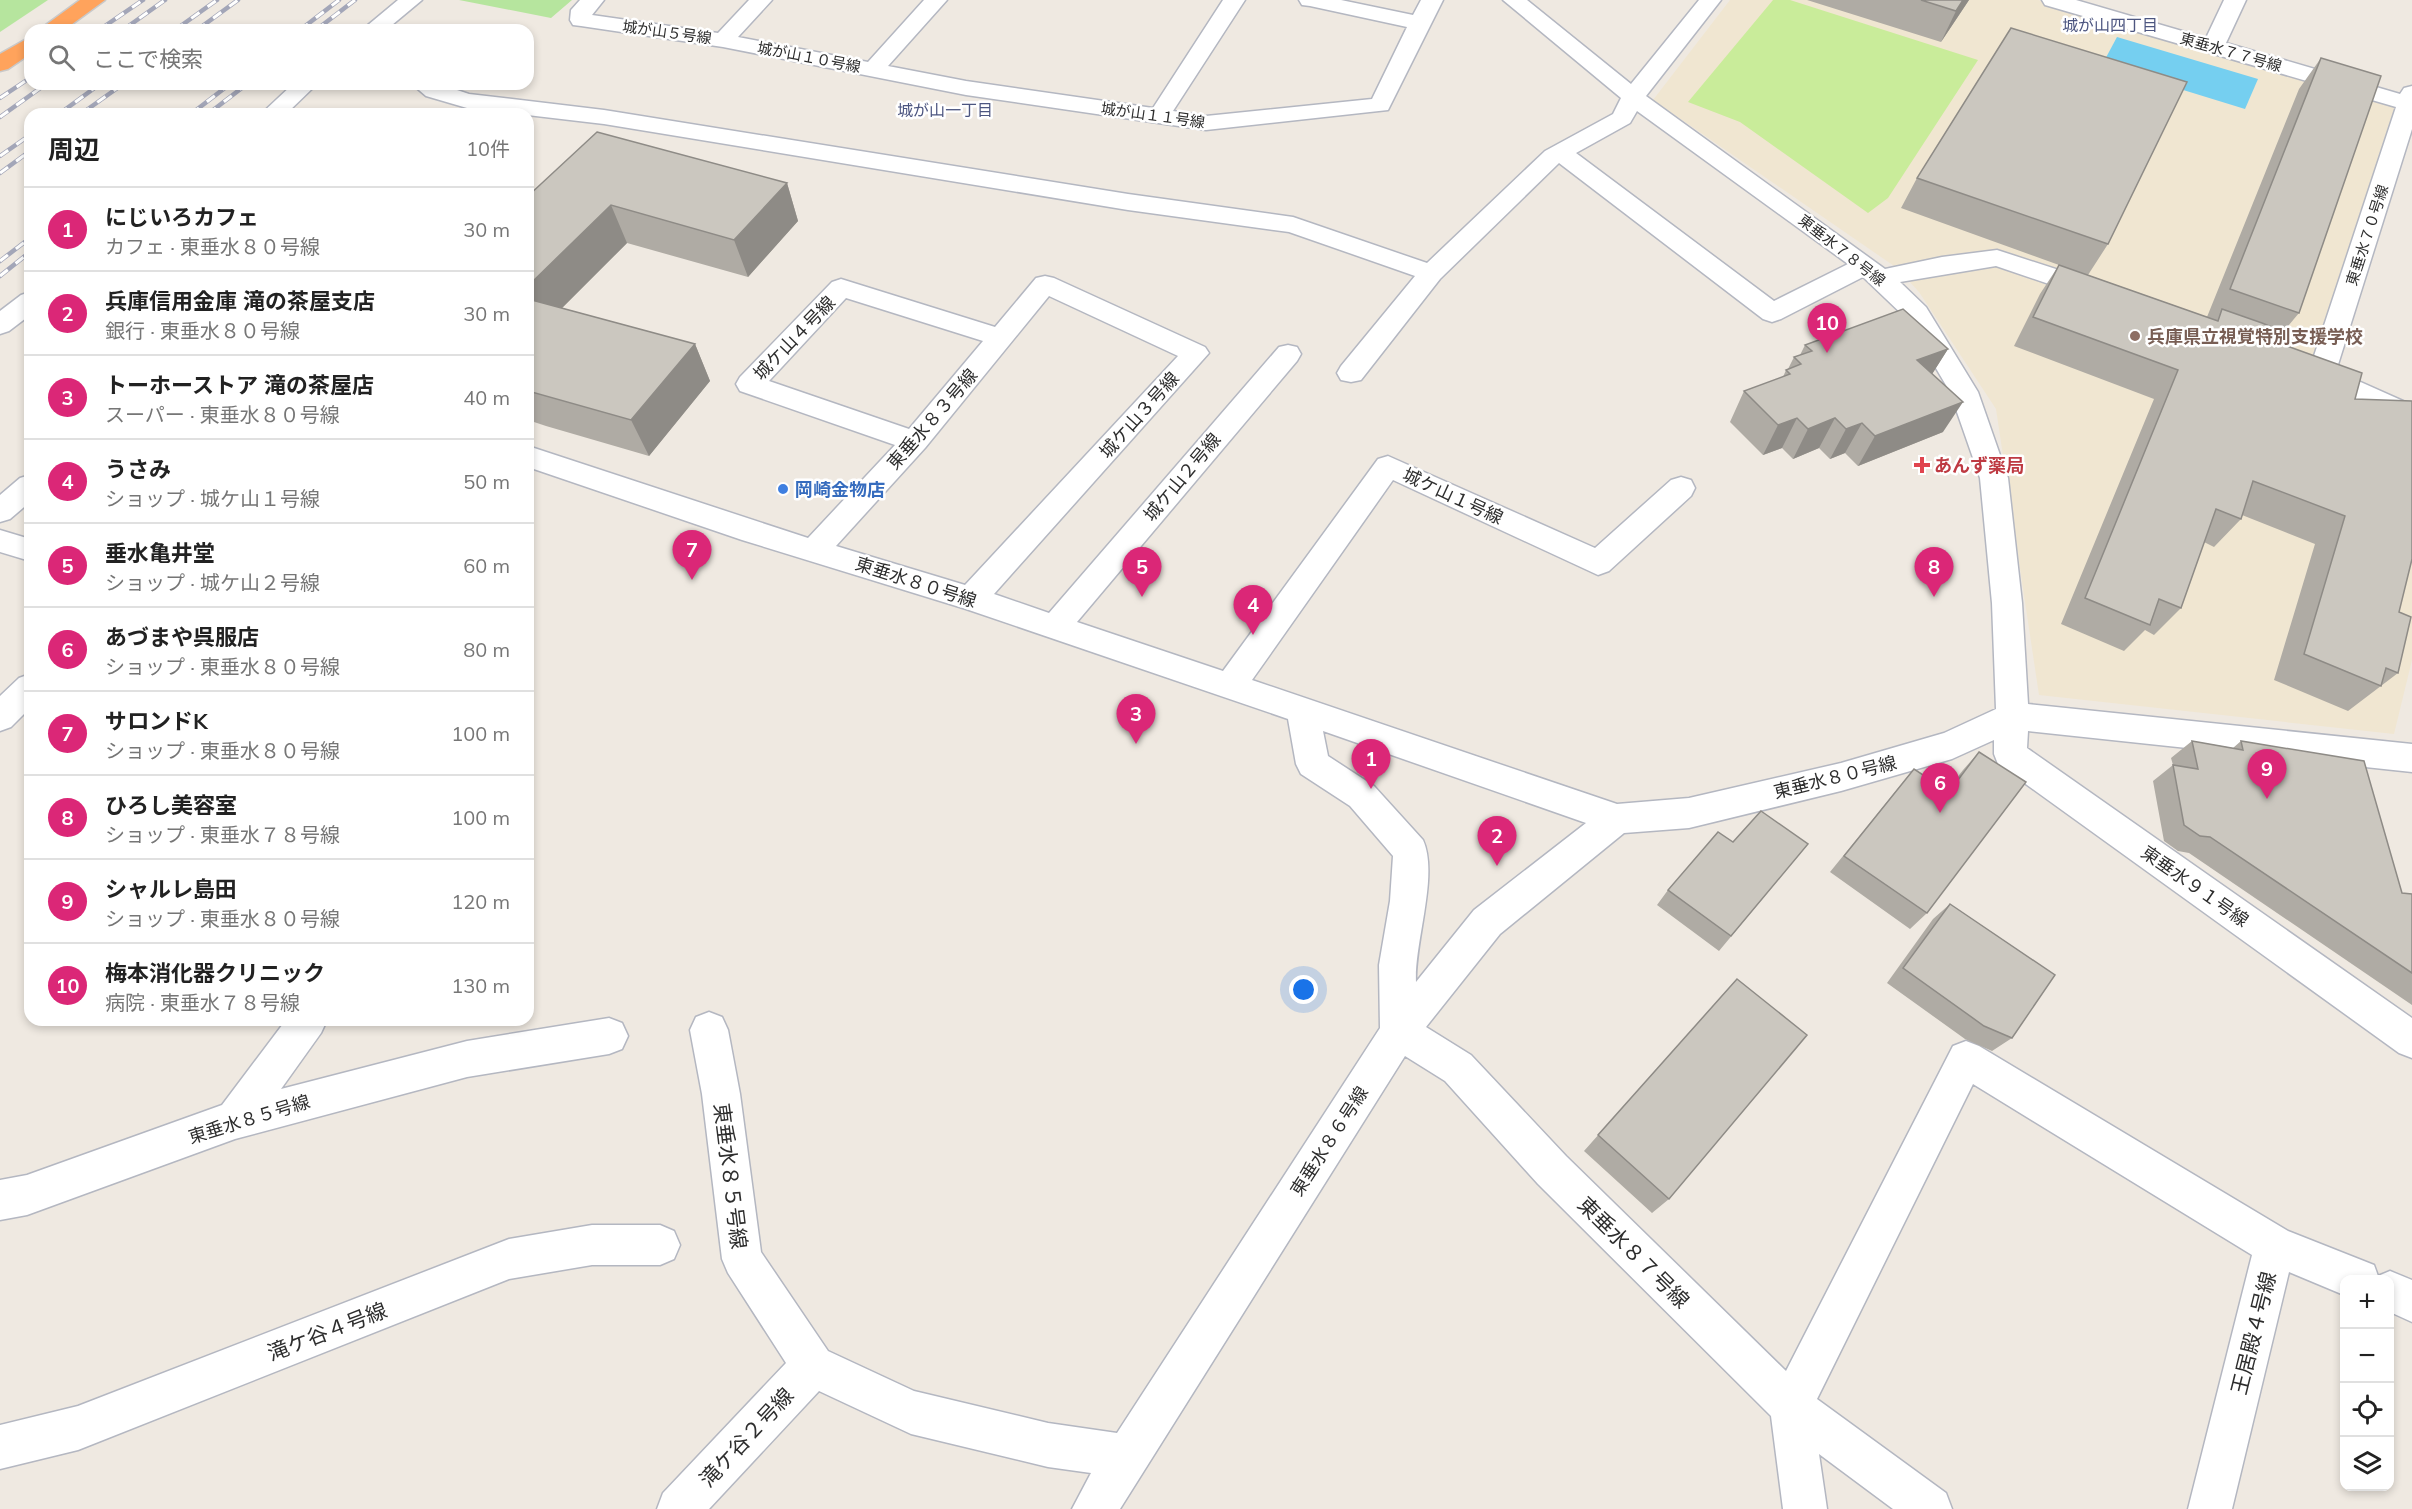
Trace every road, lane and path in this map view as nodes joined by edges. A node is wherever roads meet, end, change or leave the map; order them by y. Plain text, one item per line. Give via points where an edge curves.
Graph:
1 (94, 0) edge
2 (411, 0) edge
3 (593, 0) edge
4 (761, 0) edge
5 (936, 0) edge
6 (1234, 0) edge
7 (1310, 0) edge
8 (1432, 0) edge
9 (1710, 0) edge
10 (2053, 0) edge
11 (2235, 0) edge
12 (1526, 3) edge
13 (1420, 23) junction
14 (59, 24) edge
15 (380, 24) edge
16 (723, 40) junction
17 (2213, 47) junction
18 (24, 48) edge
19 (0, 64) edge
20 (873, 70) junction
21 (299, 90) edge
22 (431, 90) edge
23 (1633, 97) junction
24 (2410, 99) edge
25 (280, 108) edge
26 (525, 108) edge
27 (534, 109) edge
28 (1159, 116) junction
29 (633, 121) junction
30 (614, 140) edge
31 (1559, 152) junction
32 (1873, 272) junction
33 (1431, 273) junction
34 (1045, 284) joint
35 (2112, 296) edge
36 (24, 306) edge
37 (0, 325) edge
38 (1002, 338) junction
39 (1288, 354) dead end
40 (2289, 362) edge
41 (1351, 373) dead end
42 (2321, 376) junction
43 (2412, 417) edge
44 (915, 441) junction
45 (534, 458) edge
46 (1681, 489) dead end
47 (24, 491) edge
48 (0, 511) edge
49 (0, 541) edge
50 (24, 548) edge
51 (815, 550) junction
52 (971, 599) junction
53 (1054, 628) junction
54 (1229, 687) junction
55 (24, 693) edge
56 (1303, 712) junction
57 (2012, 716) junction
58 (0, 717) edge
59 (2412, 758) edge
60 (1617, 819) junction
61 (304, 1026) edge
62 (709, 1030) dead end
63 (1399, 1032) junction
64 (609, 1036) dead end
65 (2412, 1040) edge
66 (235, 1120) junction
67 (0, 1200) edge
68 (660, 1245) dead end
69 (2275, 1246) junction
70 (2347, 1275) edge
71 (2394, 1294) edge
72 (2412, 1301) edge
73 (813, 1366) junction
74 (1791, 1406) junction
75 (0, 1447) edge
76 (1128, 1456) junction
77 (678, 1509) edge
78 (1094, 1509) edge
79 (1804, 1509) edge
80 (1930, 1509) edge
81 (2210, 1509) edge

1 - 14 highway
2 - 15 street
3 - 16 street, 城が山５号線 via 582,10 581,20
4 - 16 street, 城が山５号線
5 - 20 street, 城が山１０号線
6 - 28 street
7 - 13 street
8 - 13 street
9 - 23 street
10 - 17 street, 東垂水７７号線
11 - 17 street
12 - 23 street, 東垂水７８号線
13 - 28 street, 城が山１１号線 via 1380,105 1206,123
16 - 20 street, 城が山１０号線
17 - 24 street, 東垂水７７号線
18 - 19 highway
20 - 28 street, 城が山１１号線 via 966,88
21 - 25 street
22 - 26 street via 467,101
23 - 31 street via 1622,118
23 - 32 street, 東垂水７８号線
24 - 42 street, 東垂水７０号線
27 - 29 street
29 - 30 street
29 - 33 street via 1293,225
31 - 32 street via 1772,313
31 - 33 street
32 - 35 street via 1997,258
32 - 57 street, 東垂水７８号線 via 1917,313 1964,392 1995,478 2007,603
33 - 41 street
34 - 38 street, 東垂水８３号線
34 - 52 street, 城ケ山３号線 via 1196,353
36 - 37 street
38 - 44 street, 東垂水８３号線
38 - 44 street, 城ケ山４号線 via 841,288 750,384
39 - 53 street, 城ケ山２号線
40 - 42 street
42 - 43 street
44 - 51 street, 東垂水８３号線
45 - 51 street, 東垂水８０号線
46 - 54 street, 城ケ山１号線 via 1599,563 1388,466
47 - 48 street
49 - 50 street
51 - 52 street, 東垂水８０号線
52 - 53 street, 東垂水８０号線
53 - 54 street, 東垂水８０号線
54 - 56 street, 東垂水８０号線
55 - 58 street
56 - 60 street, 東垂水８０号線
56 - 63 street via 1314,764 1362,796 1411,851 1408,901 1397,966
57 - 59 street
57 - 60 street, 東垂水８０号線 via 1952,745 1841,777 1689,813
57 - 65 street, 東垂水９１号線 via 2010,754
60 - 63 street, 東垂水８６号線 via 1487,922
61 - 66 street
62 - 73 street, 東垂水８５号線 via 721,1094 741,1259
63 - 74 street, 東垂水８７号線 via 1458,1068 1552,1170
63 - 76 street, 東垂水８６号線
64 - 66 street, 東垂水８５号線 via 467,1059
66 - 67 street, 東垂水８５号線 via 27,1195
68 - 75 street, 滝ケ谷４号線 via 592,1245 509,1259 78,1428
69 - 70 street, 王居殿４号線
69 - 74 street via 1966,1059
69 - 81 street, 王居殿４号線
71 - 72 street
73 - 76 street via 911,1412 1048,1445
73 - 77 street, 滝ケ谷２号線
74 - 79 street
74 - 80 street, 東垂水８７号線
76 - 78 street, 東垂水８６号線

